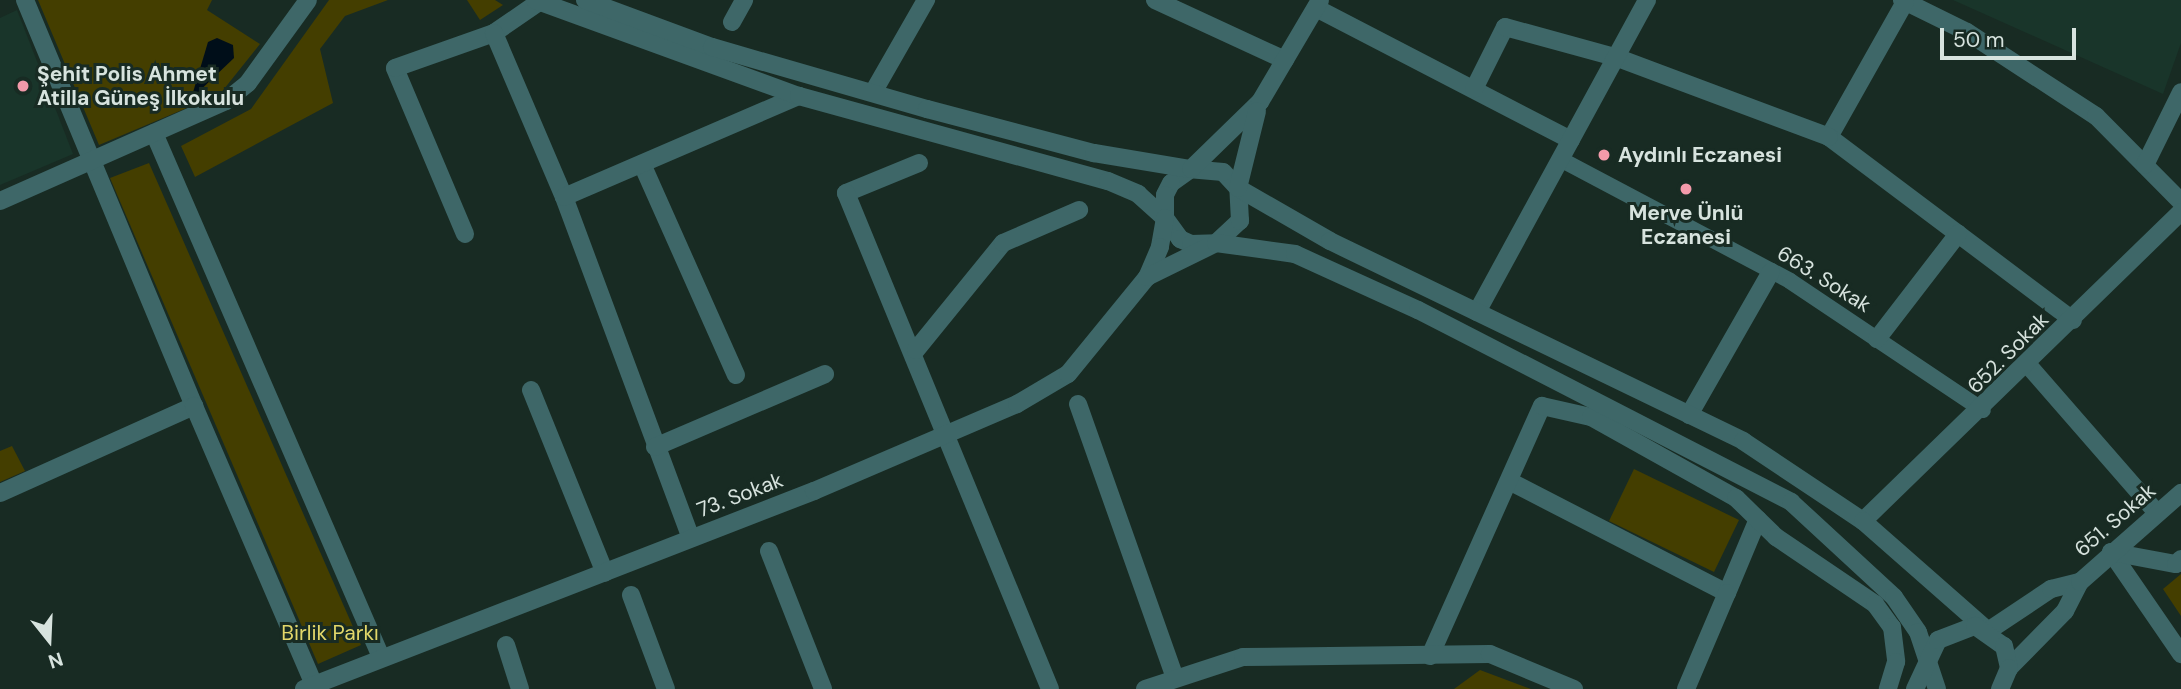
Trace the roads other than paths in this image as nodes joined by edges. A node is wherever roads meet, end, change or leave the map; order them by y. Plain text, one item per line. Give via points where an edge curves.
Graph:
1 (25, 0) edge
2 (307, 0) edge
3 (585, 0) edge
4 (744, 0) edge
5 (926, 0) edge
6 (1155, 0) edge
7 (1647, 0) edge
8 (537, 1) edge
9 (1904, 1) edge
10 (1318, 4) edge
11 (620, 6) edge
12 (732, 22) dead end
13 (494, 33) junction
14 (1618, 58) junction
15 (1285, 60) junction
16 (875, 89) junction
17 (1474, 89) junction
18 (2181, 92) edge
19 (799, 96) junction
20 (1260, 102) junction
21 (154, 134) junction
22 (1829, 137) junction
23 (1571, 140) junction
24 (1560, 159) junction
25 (88, 160) junction
26 (919, 163) dead end
27 (642, 164) junction
28 (2145, 165) junction
29 (1191, 169) junction
30 (1238, 188) junction
31 (564, 197) junction
32 (0, 201) edge
33 (2181, 202) edge
34 (1079, 210) dead end
35 (2181, 212) edge
36 (1165, 218) junction
37 (465, 234) dead end
38 (1958, 234) junction
39 (1216, 243) junction
40 (1771, 272) junction
41 (1147, 277) junction
42 (1477, 312) junction
43 (2073, 320) junction
44 (1877, 339) junction
45 (916, 350) junction
46 (2028, 365) junction
47 (825, 374) dead end
48 (736, 375) dead end
49 (1553, 382) junction
50 (531, 390) dead end
51 (1078, 404) dead end
52 (194, 406) junction
53 (1542, 406) junction
54 (1983, 410) junction
55 (1689, 415) junction
56 (945, 441) junction
57 (654, 447) junction
58 (1509, 481) junction
59 (0, 493) edge
60 (2181, 493) edge
61 (2157, 513) junction
62 (1758, 519) junction
63 (1863, 521) junction
64 (691, 538) junction
65 (769, 551) dead end
66 (2111, 552) junction
67 (2181, 559) edge
68 (605, 573) junction
69 (2080, 582) junction
70 (1727, 593) junction
71 (631, 595) dead end
72 (1988, 631) junction
73 (506, 645) dead end
74 (2181, 654) edge
75 (1430, 656) junction
76 (381, 657) junction
77 (1928, 665) junction
78 (2009, 668) junction
79 (1174, 675) junction
80 (309, 687) edge
81 (520, 689) edge
82 (666, 689) edge
83 (823, 689) edge
84 (1050, 689) edge
85 (1145, 689) edge
86 (1574, 689) edge
87 (1686, 689) edge
88 (1888, 689) edge
89 (1914, 689) edge
90 (1937, 689) edge
91 (2000, 689) edge
92 (2013, 689) edge

1 - 25 street
2 - 21 street via 248,83 226,101
3 - 11 street
4 - 12 street
5 - 16 street
6 - 15 street
7 - 14 street
8 - 13 street
8 - 19 street
9 - 22 street
9 - 28 street via 1967,32 2096,116
10 - 15 street
10 - 17 street
11 - 16 street via 712,47
13 - 31 street
13 - 37 street via 395,68
14 - 17 street via 1505,27
14 - 22 street
14 - 23 street
15 - 20 street
16 - 29 street via 1094,153
17 - 23 street
18 - 28 street
19 - 27 street
19 - 36 street via 1108,181
20 - 29 street
20 - 30 street
21 - 25 street
21 - 76 street
22 - 38 street
23 - 24 street
24 - 40 street, 663. Sokak
24 - 42 street
25 - 32 street
25 - 52 street
26 - 45 street via 846,193
27 - 31 street
27 - 48 street
28 - 33 street
29 - 30 street via 1223,172
29 - 36 street via 1171,183
30 - 39 street via 1240,221
30 - 42 street
31 - 57 street
34 - 45 street via 1003,243
35 - 43 street, 652. Sokak
36 - 39 street via 1180,239
36 - 41 street
38 - 43 street
38 - 44 street
39 - 41 street
39 - 49 street via 1295,254
40 - 44 street, 663. Sokak
40 - 55 street
41 - 56 street, 73. Sokak via 1068,374
42 - 55 street
43 - 46 street, 652. Sokak
44 - 54 street, 663. Sokak
45 - 56 street
46 - 54 street, 652. Sokak
46 - 61 street
47 - 57 street
49 - 53 street
49 - 77 street via 1791,502 1894,597 1918,632
50 - 68 street
51 - 79 street
52 - 59 street
52 - 80 street
53 - 58 street
53 - 62 street via 1591,417 1736,498
54 - 63 street, 652. Sokak
55 - 63 street via 1743,441
56 - 64 street, 73. Sokak
56 - 84 street
57 - 64 street
58 - 70 street
58 - 75 street
60 - 61 street, 651. Sokak
61 - 66 street, 651. Sokak
62 - 70 street
62 - 88 street via 1875,604 1892,627 1896,662
63 - 72 street
64 - 68 street, 73. Sokak
65 - 83 street
66 - 67 street via 2176,564
66 - 69 street, 651. Sokak
66 - 74 street
68 - 76 street, 73. Sokak
69 - 72 street via 2051,589
69 - 78 street via 2065,611
70 - 87 street
71 - 82 street
72 - 77 street via 1949,631
72 - 78 street via 2004,646
73 - 81 street
75 - 79 street via 1243,657
75 - 86 street via 1490,654
76 - 80 street, 73. Sokak
77 - 89 street
77 - 90 street
78 - 91 street
78 - 92 street
79 - 85 street

